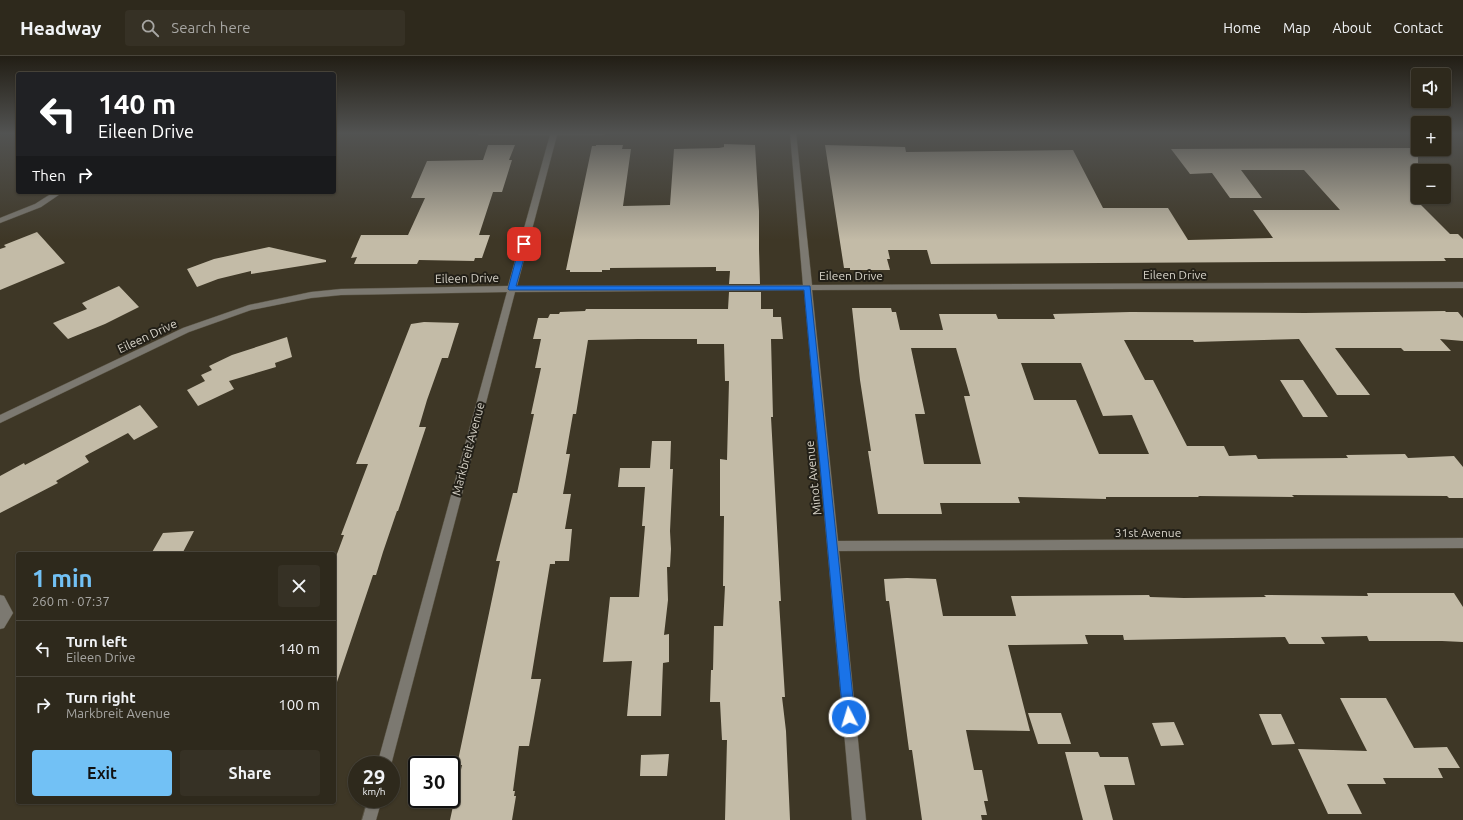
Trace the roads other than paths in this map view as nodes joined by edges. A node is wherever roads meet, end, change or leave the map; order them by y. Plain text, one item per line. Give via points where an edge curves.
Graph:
1 (544, 169) edge
2 (796, 169) edge
3 (56, 194) edge
4 (0, 221) edge
5 (1463, 285) edge
6 (807, 287) junction
7 (512, 289) junction
8 (0, 419) edge
9 (1463, 544) edge
10 (832, 546) junction
11 (0, 600) edge
12 (0, 624) edge
13 (386, 756) edge
14 (372, 808) edge
15 (369, 820) edge
16 (859, 820) edge

1 - 7 street, Markbreit Avenue
2 - 6 street, Minot Avenue
3 - 4 street via 31,209
5 - 6 street, Eileen Drive
6 - 7 street, Eileen Drive
6 - 10 street, Minot Avenue
7 - 8 street, Eileen Drive via 341,292 249,308 186,330
7 - 13 street, Markbreit Avenue
9 - 10 street, 31st Avenue
10 - 16 street, Minot Avenue
11 - 12 street via 7,613
14 - 15 street

